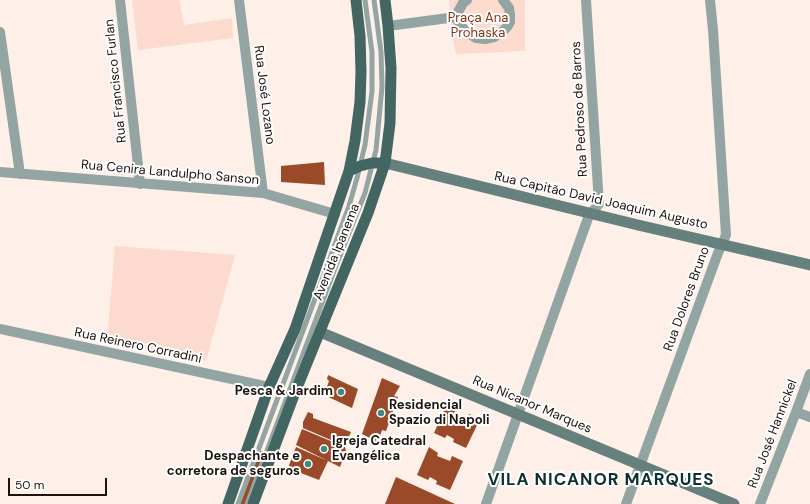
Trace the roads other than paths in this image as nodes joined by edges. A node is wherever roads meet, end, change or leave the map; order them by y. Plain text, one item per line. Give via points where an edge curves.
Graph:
1 (120, 0) edge
2 (239, 0) edge
3 (356, 0) edge
4 (365, 0) edge
5 (374, 0) edge
6 (385, 0) edge
7 (467, 0) edge
8 (503, 0) edge
9 (586, 0) edge
10 (710, 0) edge
11 (456, 17) junction
12 (388, 26) junction
13 (0, 32) edge
14 (372, 163) junction
15 (385, 163) junction
16 (360, 166) junction
17 (349, 171) junction
18 (0, 172) edge
19 (20, 174) junction
20 (140, 184) junction
21 (263, 193) junction
22 (590, 213) junction
23 (335, 214) junction
24 (722, 244) junction
25 (810, 265) edge
26 (0, 329) edge
27 (320, 332) junction
28 (810, 374) edge
29 (270, 387) junction
30 (796, 412) junction
31 (518, 415) junction
32 (810, 417) edge
33 (640, 465) junction
34 (228, 504) edge
35 (238, 504) edge
36 (247, 504) edge
37 (254, 504) edge
38 (486, 504) edge
39 (626, 504) edge
40 (734, 504) edge
41 (760, 504) edge

1 - 20 street, Rua Francisco Furlan
2 - 21 street, Rua José Lozano
3 - 17 main road, Avenida Ipanema via 360,36 360,102
4 - 16 lane via 372,52 372,91
5 - 14 lane via 381,52 382,87 376,150
6 - 12 main road, Avenida Ipanema
7 - 11 street
8 - 11 street via 509,8 510,22 494,37 476,38 460,25
9 - 22 street, Rua Pedroso de Barros via 599,204
10 - 24 street, Rua Dolores Bruno via 726,235
11 - 12 street
12 - 15 main road, Avenida Ipanema via 391,68 390,115
13 - 19 street
14 - 15 main road
14 - 16 main road
14 - 36 lane via 365,193 336,263
15 - 22 main road, Rua Capitão David Joaquim Augusto
15 - 27 main road, Avenida Ipanema via 368,213
16 - 17 main road
16 - 35 lane via 349,206
17 - 23 main road, Avenida Ipanema
18 - 19 street, Rua Cenira Landulpho Sanson
19 - 20 street, Rua Cenira Landulpho Sanson
20 - 21 street, Rua Cenira Landulpho Sanson
21 - 23 street, Rua Cenira Landulpho Sanson
22 - 24 main road, Rua Capitão David Joaquim Augusto
22 - 31 street, Rua Pedroso de Barros
23 - 29 main road, Avenida Ipanema via 295,329
24 - 25 main road, Rua Capitão David Joaquim Augusto
24 - 33 street, Rua Dolores Bruno
26 - 29 street, Rua Reinero Corradini
27 - 31 main road, Rua Nicanor Marques
27 - 37 main road, Avenida Ipanema
28 - 30 street, Rua José Hannickel
29 - 34 main road, Avenida Ipanema
30 - 32 street
30 - 41 street, Rua José Hannickel
31 - 33 main road, Rua Nicanor Marques
31 - 38 street, Rua Pedroso de Barros
33 - 39 street, Rua Dolores Bruno
33 - 40 main road, Rua Nicanor Marques

